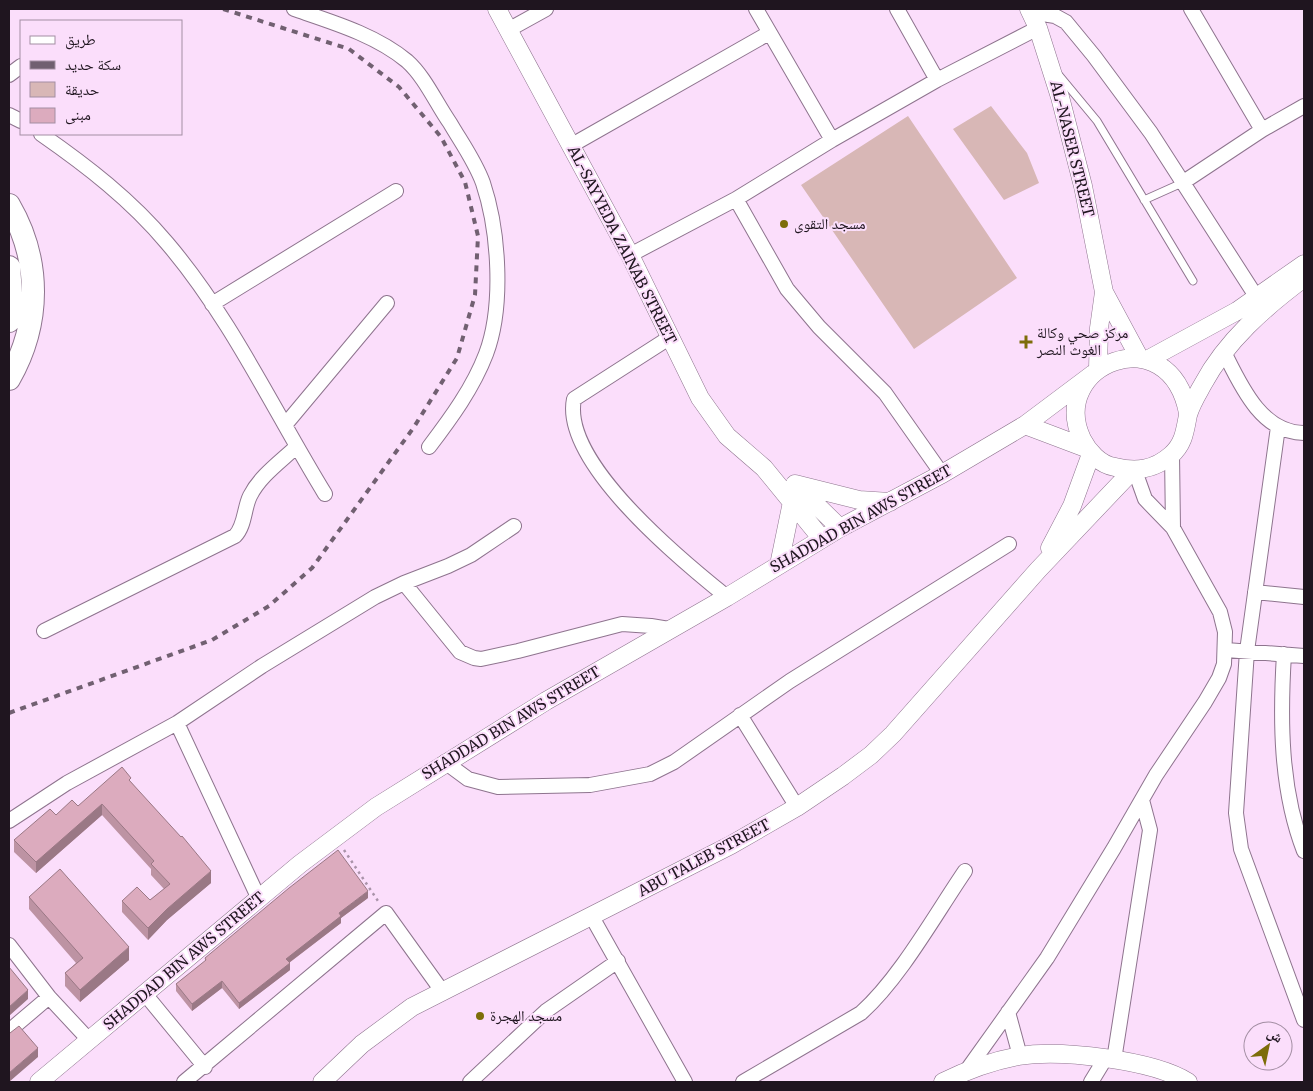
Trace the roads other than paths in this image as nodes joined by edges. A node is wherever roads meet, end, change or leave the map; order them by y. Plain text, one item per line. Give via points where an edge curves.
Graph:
1 (294, 9) edge
2 (497, 9) edge
3 (546, 9) edge
4 (756, 9) edge
5 (898, 9) edge
6 (1191, 9) edge
7 (1029, 10) edge
8 (1038, 28) junction
9 (508, 30) junction
10 (770, 33) junction
11 (1050, 64) junction
12 (20, 67) edge
13 (9, 75) edge
14 (938, 80) junction
15 (1304, 106) edge
16 (1262, 130) junction
17 (42, 135) edge
18 (832, 140) junction
19 (572, 145) junction
20 (1182, 183) junction
21 (396, 191) dead end
22 (736, 199) junction
23 (1144, 200) junction
24 (9, 205) edge
25 (630, 255) junction
26 (1304, 264) edge
27 (10, 278) edge
28 (1304, 278) edge
29 (1193, 281) dead end
30 (1104, 292) junction
31 (387, 303) dead end
32 (1260, 303) junction
33 (212, 304) junction
34 (9, 318) edge
35 (669, 338) junction
36 (1224, 352) junction
37 (1143, 359) junction
38 (1095, 371) junction
39 (1210, 371) junction
40 (1237, 378) junction
41 (9, 379) edge
42 (1188, 413) junction
43 (1025, 424) junction
44 (284, 425) junction
45 (1278, 427) junction
46 (1303, 434) edge
47 (296, 447) junction
48 (429, 447) dead end
49 (1089, 451) junction
50 (1172, 454) junction
51 (764, 468) junction
52 (1133, 471) junction
53 (942, 474) junction
54 (795, 484) junction
55 (326, 494) dead end
56 (792, 502) junction
57 (891, 502) junction
58 (514, 526) dead end
59 (840, 528) junction
60 (1173, 528) junction
61 (822, 539) junction
62 (1010, 544) dead end
63 (779, 565) junction
64 (1038, 570) junction
65 (404, 583) junction
66 (1255, 592) junction
67 (727, 597) junction
68 (1304, 597) edge
69 (669, 629) junction
70 (44, 631) dead end
71 (1226, 650) junction
72 (1247, 651) junction
73 (1284, 654) junction
74 (1304, 656) edge
75 (740, 715) junction
76 (177, 723) junction
77 (445, 762) junction
78 (1142, 800) junction
79 (797, 807) junction
80 (9, 821) edge
81 (1304, 851) edge
82 (965, 871) dead end
83 (259, 899) junction
84 (592, 917) junction
85 (9, 945) edge
86 (618, 961) junction
87 (442, 991) junction
88 (145, 994) junction
89 (49, 997) junction
90 (1008, 1012) junction
91 (1304, 1020) edge
92 (9, 1031) edge
93 (89, 1040) junction
94 (1020, 1056) junction
95 (1110, 1059) junction
96 (205, 1067) junction
97 (967, 1070) junction
98 (1158, 1075) edge
99 (39, 1082) edge
100 (184, 1082) edge
101 (322, 1082) edge
102 (470, 1082) edge
103 (685, 1082) edge
104 (743, 1082) edge
105 (942, 1082) edge
106 (1091, 1082) edge
107 (1188, 1082) edge

1 - 48 street via 375,41 406,61 428,88 483,182 493,224 496,318 478,373
2 - 9 street, AL-SAYYEDA ZAINAB STREET
3 - 9 street
4 - 10 street
5 - 14 street
6 - 16 street
7 - 8 street, AL-NASER STREET
7 - 20 street via 1055,16 1071,27 1151,133
8 - 11 street, AL-NASER STREET
8 - 14 street
9 - 19 street, AL-SAYYEDA ZAINAB STREET
10 - 18 street
10 - 19 street
11 - 23 lane via 1097,121
11 - 30 street, AL-NASER STREET via 1083,186
12 - 13 street
14 - 18 street
15 - 16 street
16 - 20 street
17 - 33 street via 115,189 167,242
18 - 22 street
19 - 25 street, AL-SAYYEDA ZAINAB STREET
20 - 23 lane
20 - 32 street
21 - 33 street
22 - 25 street
22 - 53 street via 787,289 818,326 885,393
23 - 29 lane
24 - 41 highway via 25,240 34,294 29,331
25 - 35 street, AL-SAYYEDA ZAINAB STREET
26 - 32 street
27 - 34 highway
28 - 32 street
30 - 37 street, AL-NASER STREET
30 - 38 street, AL-NASER STREET
31 - 44 street
32 - 36 street
32 - 37 street via 1237,311
33 - 44 street
35 - 51 street, AL-SAYYEDA ZAINAB STREET via 714,420 727,436
35 - 67 street via 574,399 573,420 580,442 624,505 684,563
36 - 39 street
36 - 40 street
37 - 38 street via 1118,360
37 - 42 street via 1163,368 1176,380 1185,396
38 - 43 street, SHADDAD BIN AWS STREET
38 - 49 street via 1081,390 1076,409 1077,430
39 - 40 street via 1222,371
39 - 42 street
40 - 45 street via 1259,411
42 - 50 street via 1187,428
43 - 49 street
43 - 53 street, SHADDAD BIN AWS STREET
44 - 47 street
45 - 46 street
45 - 66 street
47 - 55 street
47 - 70 street via 253,491 235,536
49 - 52 street via 1110,466
49 - 64 street, ABU TALEB STREET via 1065,522
50 - 52 street via 1155,466
50 - 60 street
51 - 54 street, AL-SAYYEDA ZAINAB STREET
51 - 56 street, AL-SAYYEDA ZAINAB STREET
52 - 60 street via 1145,498
52 - 64 street, ABU TALEB STREET
53 - 57 street, SHADDAD BIN AWS STREET
54 - 57 street via 859,500
54 - 59 street, AL-SAYYEDA ZAINAB STREET
56 - 61 street, AL-SAYYEDA ZAINAB STREET
56 - 63 street
57 - 59 street, SHADDAD BIN AWS STREET
58 - 65 street via 471,555
59 - 61 street, SHADDAD BIN AWS STREET
60 - 71 street via 1220,612
61 - 63 street, SHADDAD BIN AWS STREET
62 - 75 street
63 - 67 street, SHADDAD BIN AWS STREET
64 - 79 street, ABU TALEB STREET via 884,744
65 - 69 street via 460,652 474,658 518,651 622,624
65 - 76 street via 375,597 262,666
66 - 68 street
66 - 72 street
67 - 69 street, SHADDAD BIN AWS STREET
69 - 77 street, SHADDAD BIN AWS STREET
71 - 72 street
71 - 78 street via 1219,678
72 - 73 street
72 - 91 street via 1236,795 1238,834
73 - 74 street
73 - 81 street via 1281,708 1288,798
75 - 77 street via 663,768 621,781 573,786 498,787 468,779
75 - 79 street
76 - 80 street via 60,787
76 - 83 street
77 - 83 street, SHADDAD BIN AWS STREET via 334,837
78 - 90 street via 1047,958
78 - 95 street via 1150,830
79 - 84 street, ABU TALEB STREET
82 - 104 street via 894,976 861,1013
83 - 88 street, SHADDAD BIN AWS STREET
84 - 86 street
84 - 87 street, ABU TALEB STREET
85 - 89 street
86 - 102 street via 546,1011
86 - 103 street
87 - 96 street via 386,913
87 - 101 street, ABU TALEB STREET via 377,1032
88 - 93 street, SHADDAD BIN AWS STREET
88 - 96 street
89 - 92 street
89 - 93 street
90 - 94 street
90 - 97 street
93 - 99 street, SHADDAD BIN AWS STREET
94 - 95 street
94 - 97 street
95 - 98 street
95 - 106 street
96 - 100 street
97 - 105 street
98 - 107 street

